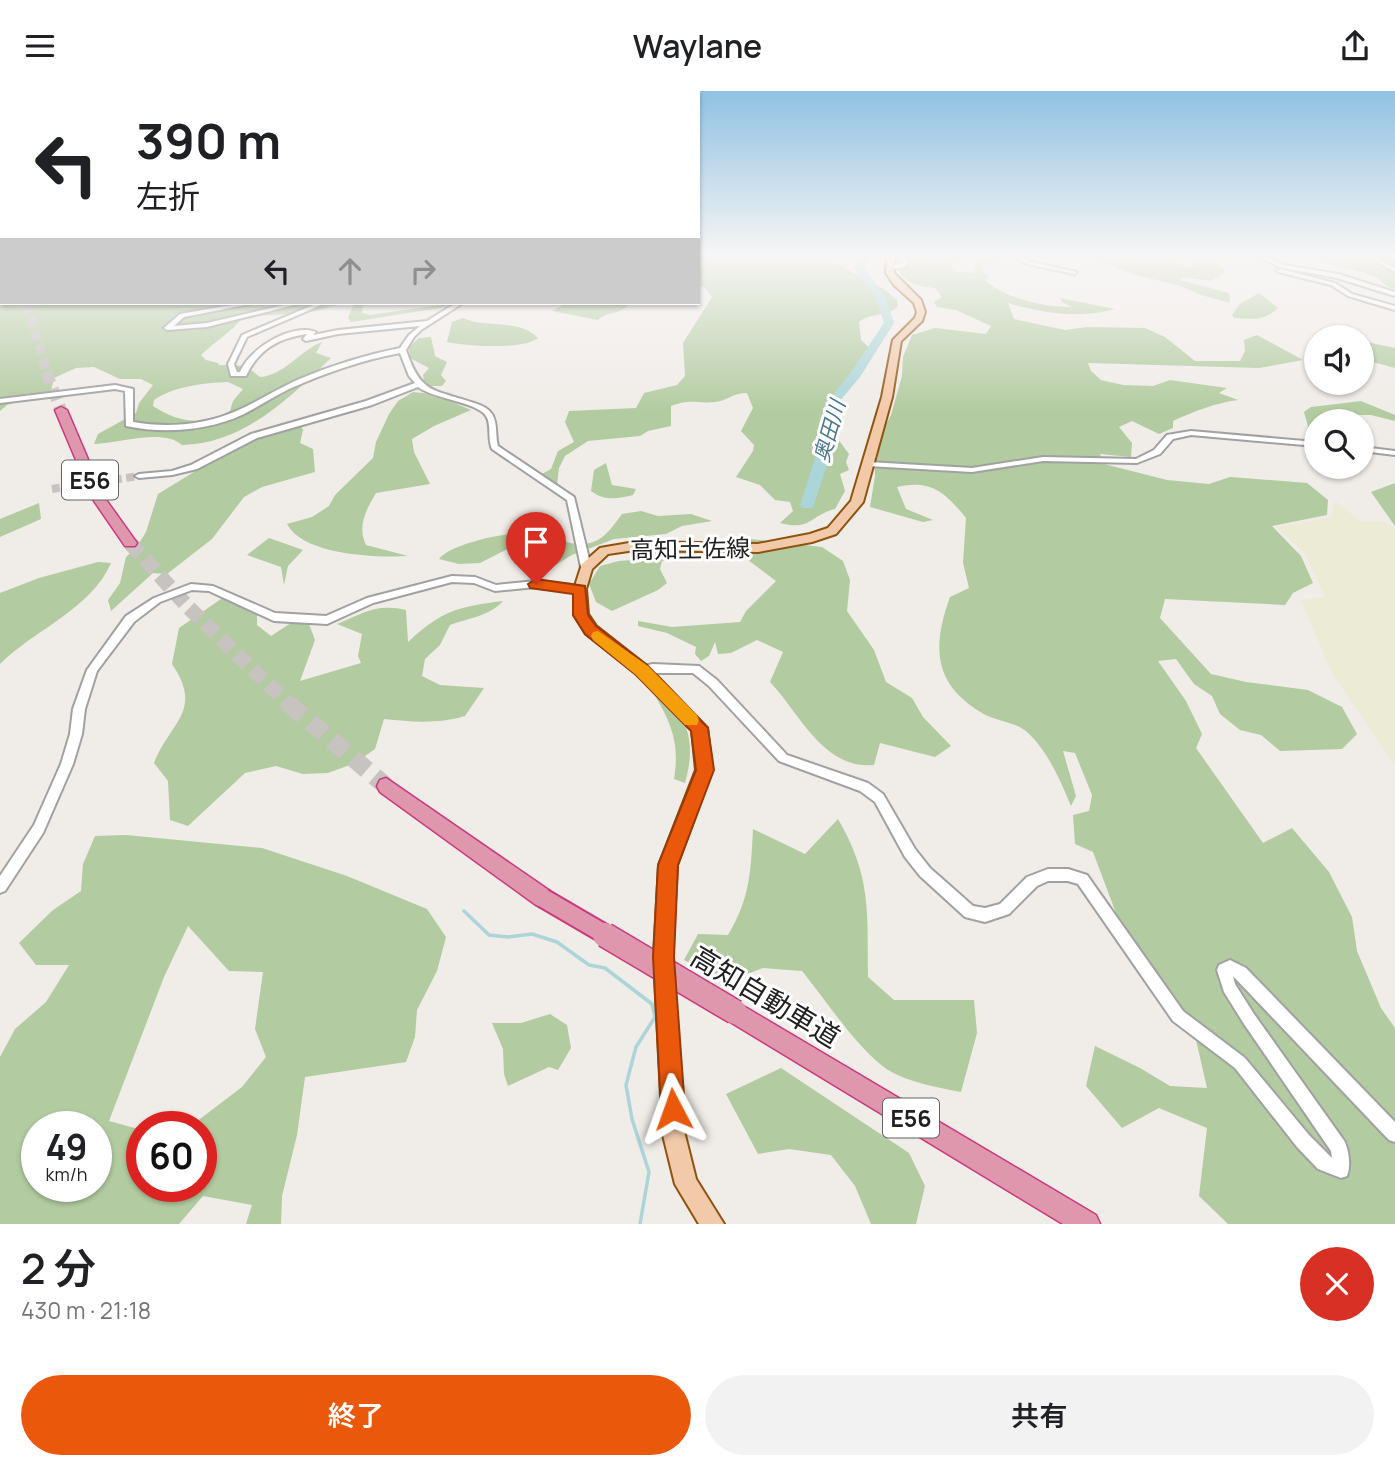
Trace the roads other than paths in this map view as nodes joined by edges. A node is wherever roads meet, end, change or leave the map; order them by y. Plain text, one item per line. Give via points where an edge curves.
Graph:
1 (229, 307) edge
2 (283, 307) edge
3 (314, 307) edge
4 (454, 307) edge
5 (920, 307) edge
6 (429, 323) junction
7 (403, 350) junction
8 (417, 385) junction
9 (0, 401) edge
10 (61, 410) tunnel mouth
11 (1304, 443) edge
12 (1374, 450) edge
13 (1395, 453) edge
14 (868, 464) junction
15 (139, 476) tunnel mouth
16 (130, 543) tunnel mouth
17 (586, 567) junction
18 (580, 589) junction
19 (642, 670) junction
20 (387, 786) tunnel mouth
21 (0, 887) edge
22 (1395, 1134) edge
23 (712, 1224) edge
24 (1087, 1224) edge

1 - 2 street via 182,315 167,328 207,325
3 - 6 street via 244,336 231,364 234,374 243,374 249,361 279,339 299,332 313,332 306,339 315,339 338,332
4 - 6 street
5 - 14 main road, 高知土佐線 via 919,319 897,340
6 - 7 street via 411,336
7 - 8 street
7 - 9 street via 357,360 235,414 190,426 129,424 129,389 115,387
8 - 15 street via 254,436 194,467
8 - 17 street via 483,410 491,423 495,447 571,499
10 - 16 highway, E56 via 98,498
11 - 14 street via 1191,433 1170,437 1157,452 1137,460 1043,459 962,470
12 - 13 street
14 - 17 main road, 高知土佐線 via 857,502 832,531 758,548 635,546 604,551
17 - 18 main road
18 - 19 main road via 580,615 591,630
18 - 21 street via 536,584 495,588 475,580 452,579 370,600 327,619 274,617 210,587 191,587 157,600 130,619 92,670 67,764 39,829
19 - 22 street via 695,669 783,758 864,787 879,797 925,872 971,912 985,915 1004,909 1032,881 1048,875 1082,879 1178,1016 1240,1063 1324,1163 1341,1170 1339,1148 1229,987 1224,970 1230,967 1241,973
19 - 23 main road via 699,728 705,770 668,865 663,957 674,1135 686,1184
20 - 24 highway, 高知自動車道 / E56, bridge via 543,898

